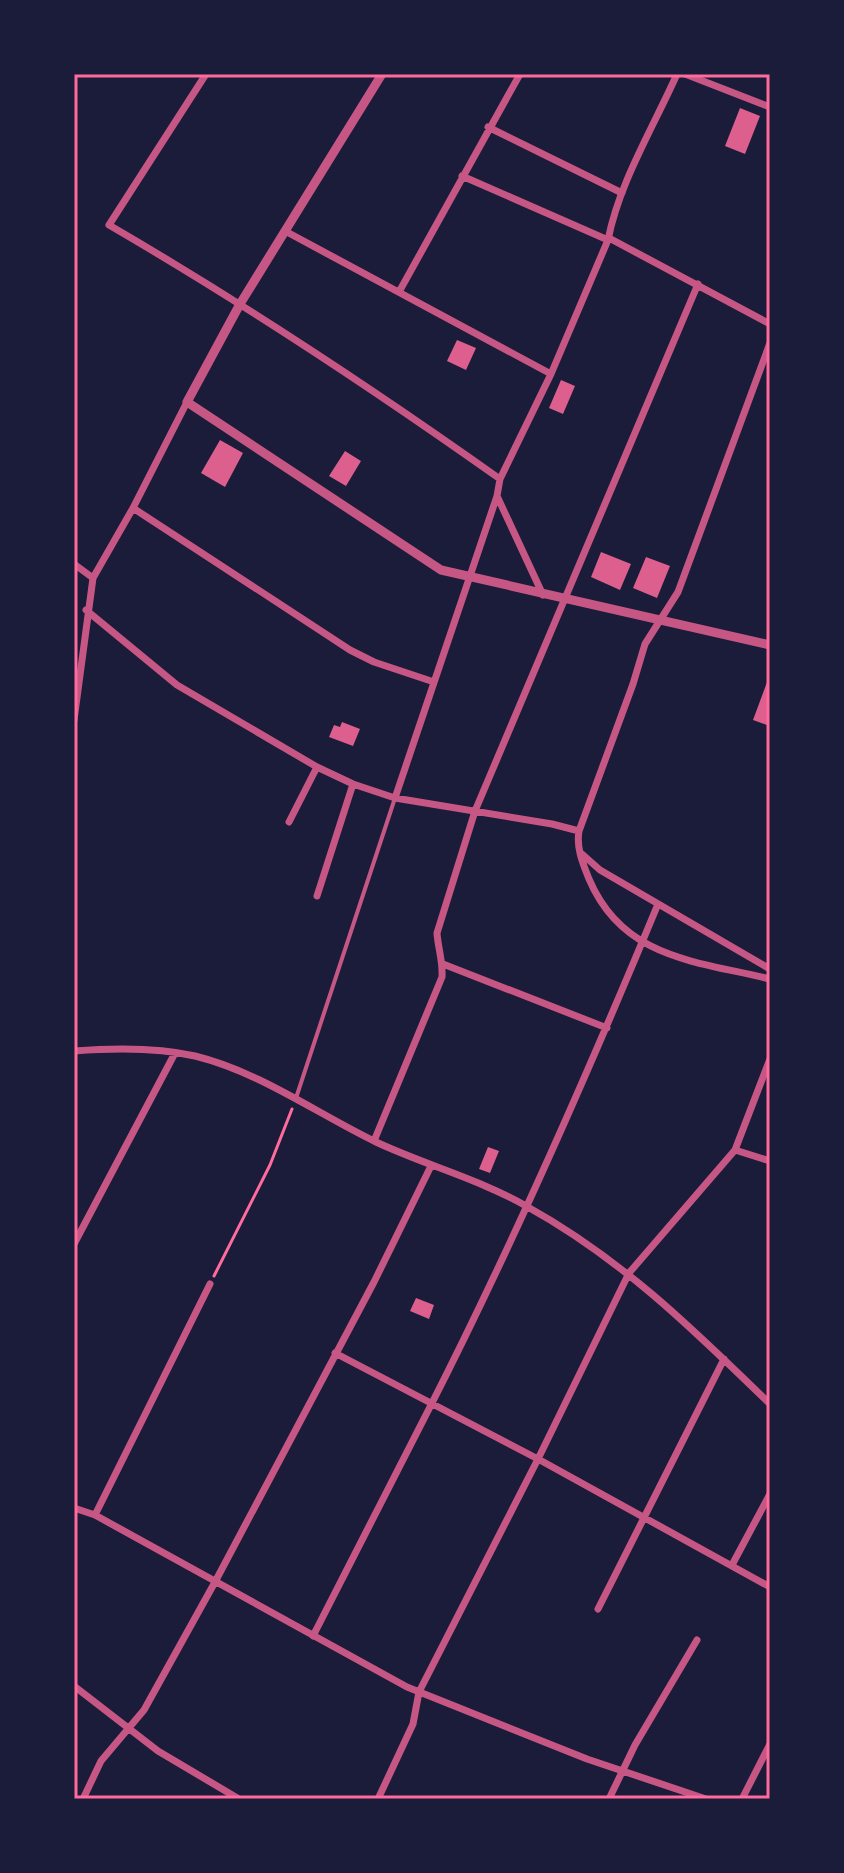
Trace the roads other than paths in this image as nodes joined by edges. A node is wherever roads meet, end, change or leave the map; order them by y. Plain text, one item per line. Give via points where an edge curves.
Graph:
1 (206, 74) edge
2 (382, 74) edge
3 (520, 74) edge
4 (677, 74) edge
5 (685, 74) edge
6 (770, 107) edge
7 (488, 127) junction
8 (462, 176) junction
9 (622, 193) junction
10 (285, 231) junction
11 (608, 239) junction
12 (698, 284) junction
13 (399, 292) junction
14 (240, 304) junction
15 (770, 324) edge
16 (770, 343) edge
17 (551, 374) junction
18 (187, 402) junction
19 (500, 479) junction
20 (497, 496) junction
21 (133, 508) junction
22 (74, 564) edge
23 (93, 578) junction
24 (470, 578) junction
25 (543, 595) junction
26 (563, 599) junction
27 (86, 610) junction
28 (661, 621) junction
29 (770, 645) edge
30 (434, 682) junction
31 (74, 720) edge
32 (317, 767) junction
33 (353, 784) junction
34 (395, 798) junction
35 (475, 811) junction
36 (289, 822) dead end
37 (579, 831) junction
38 (580, 852) junction
39 (317, 896) dead end
40 (658, 904) junction
41 (642, 943) junction
42 (443, 964) junction
43 (770, 969) edge
44 (770, 979) edge
45 (607, 1028) junction
46 (74, 1051) edge
47 (175, 1053) junction
48 (770, 1059) edge
49 (296, 1098) junction
50 (374, 1141) junction
51 (735, 1150) junction
52 (770, 1161) edge
53 (431, 1166) junction
54 (526, 1206) junction
55 (74, 1244) edge
56 (629, 1273) junction
57 (210, 1284) road end
58 (335, 1353) junction
59 (724, 1359) junction
60 (432, 1404) junction
61 (770, 1404) edge
62 (538, 1459) junction
63 (770, 1494) edge
64 (74, 1508) edge
65 (95, 1515) junction
66 (644, 1517) junction
67 (732, 1565) junction
68 (215, 1582) junction
69 (770, 1587) edge
70 (598, 1609) dead end
71 (313, 1636) junction
72 (697, 1640) dead end
73 (74, 1686) edge
74 (419, 1692) junction
75 (130, 1729) junction
76 (770, 1744) edge
77 (622, 1771) junction
78 (83, 1799) edge
79 (239, 1799) edge
80 (378, 1799) edge
81 (609, 1799) edge
82 (706, 1799) edge
83 (742, 1799) edge

1 - 14 street via 109,225
2 - 10 street
3 - 7 street
4 - 9 street
5 - 6 street
7 - 8 street
7 - 9 street
8 - 11 street
8 - 13 street
9 - 11 street
10 - 13 street
10 - 14 street
11 - 12 street
11 - 17 street
12 - 15 street
12 - 26 street
13 - 17 street
14 - 18 street
14 - 19 street
16 - 28 street via 678,592
17 - 19 street
18 - 21 street
18 - 24 street via 430,564
19 - 20 street
20 - 24 street
20 - 25 street
21 - 23 street
21 - 30 street via 350,650
22 - 23 street
23 - 27 street
24 - 25 street
24 - 30 street
25 - 26 street
26 - 28 street
26 - 35 street
27 - 31 street
27 - 32 street via 177,685
28 - 29 street
28 - 37 street via 645,644
30 - 34 street
32 - 33 street
32 - 36 street
33 - 34 street
33 - 39 street
34 - 35 street
34 - 49 lane
35 - 37 street
35 - 42 street via 437,933
37 - 38 street
38 - 40 street
38 - 41 street via 602,905
40 - 41 street
40 - 43 street
41 - 44 street
41 - 45 street
42 - 45 street
42 - 50 street
45 - 54 street
46 - 47 street
47 - 49 street via 210,1060
47 - 55 street
48 - 51 street
49 - 50 street
50 - 53 street
51 - 52 street
51 - 56 street
53 - 54 street
53 - 58 street
54 - 56 street
54 - 60 street
56 - 59 street
56 - 62 street
57 - 65 street
58 - 60 street
58 - 68 street
59 - 61 street
59 - 66 street
60 - 62 street
60 - 71 street
62 - 66 street
62 - 74 street
63 - 67 street
64 - 65 street
65 - 68 street
66 - 67 street
66 - 70 street
67 - 69 street
68 - 71 street
68 - 75 street
71 - 74 street
72 - 77 street
73 - 75 street
74 - 77 street
74 - 80 street via 413,1724
75 - 78 street via 101,1761
75 - 79 street
76 - 83 street
77 - 81 street
77 - 82 street

